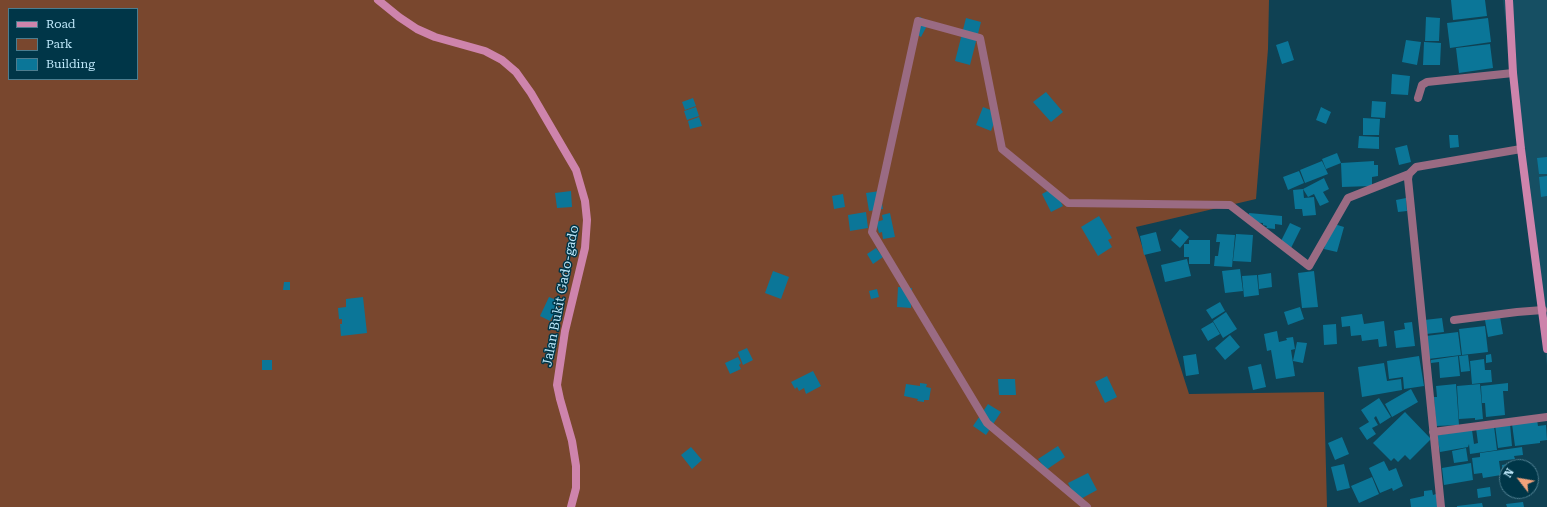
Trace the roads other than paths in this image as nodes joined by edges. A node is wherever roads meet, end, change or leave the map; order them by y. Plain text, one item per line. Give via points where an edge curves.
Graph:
1 (378, 0) edge
2 (1509, 0) edge
3 (1513, 73) junction
4 (1418, 98) dead end
5 (1521, 149) junction
6 (1409, 174) junction
7 (1543, 310) junction
8 (1454, 320) dead end
9 (1547, 349) edge
10 (1547, 417) edge
11 (1433, 432) junction
12 (571, 507) edge
13 (1087, 507) edge
14 (1441, 507) edge

1 - 12 street, Jalan Bukit Gado-gado via 417,29 435,37 485,51 516,72 576,170 585,201 585,248 565,331 558,385 576,466 576,488
2 - 3 street
3 - 4 street via 1427,82 1422,85
3 - 5 street
5 - 6 street via 1416,167
5 - 7 street
6 - 11 street
6 - 13 street via 1348,198 1309,266 1230,205 1068,203 1002,148 980,38 918,21 872,232 987,423
7 - 8 street
7 - 9 street
10 - 11 street
11 - 14 street

